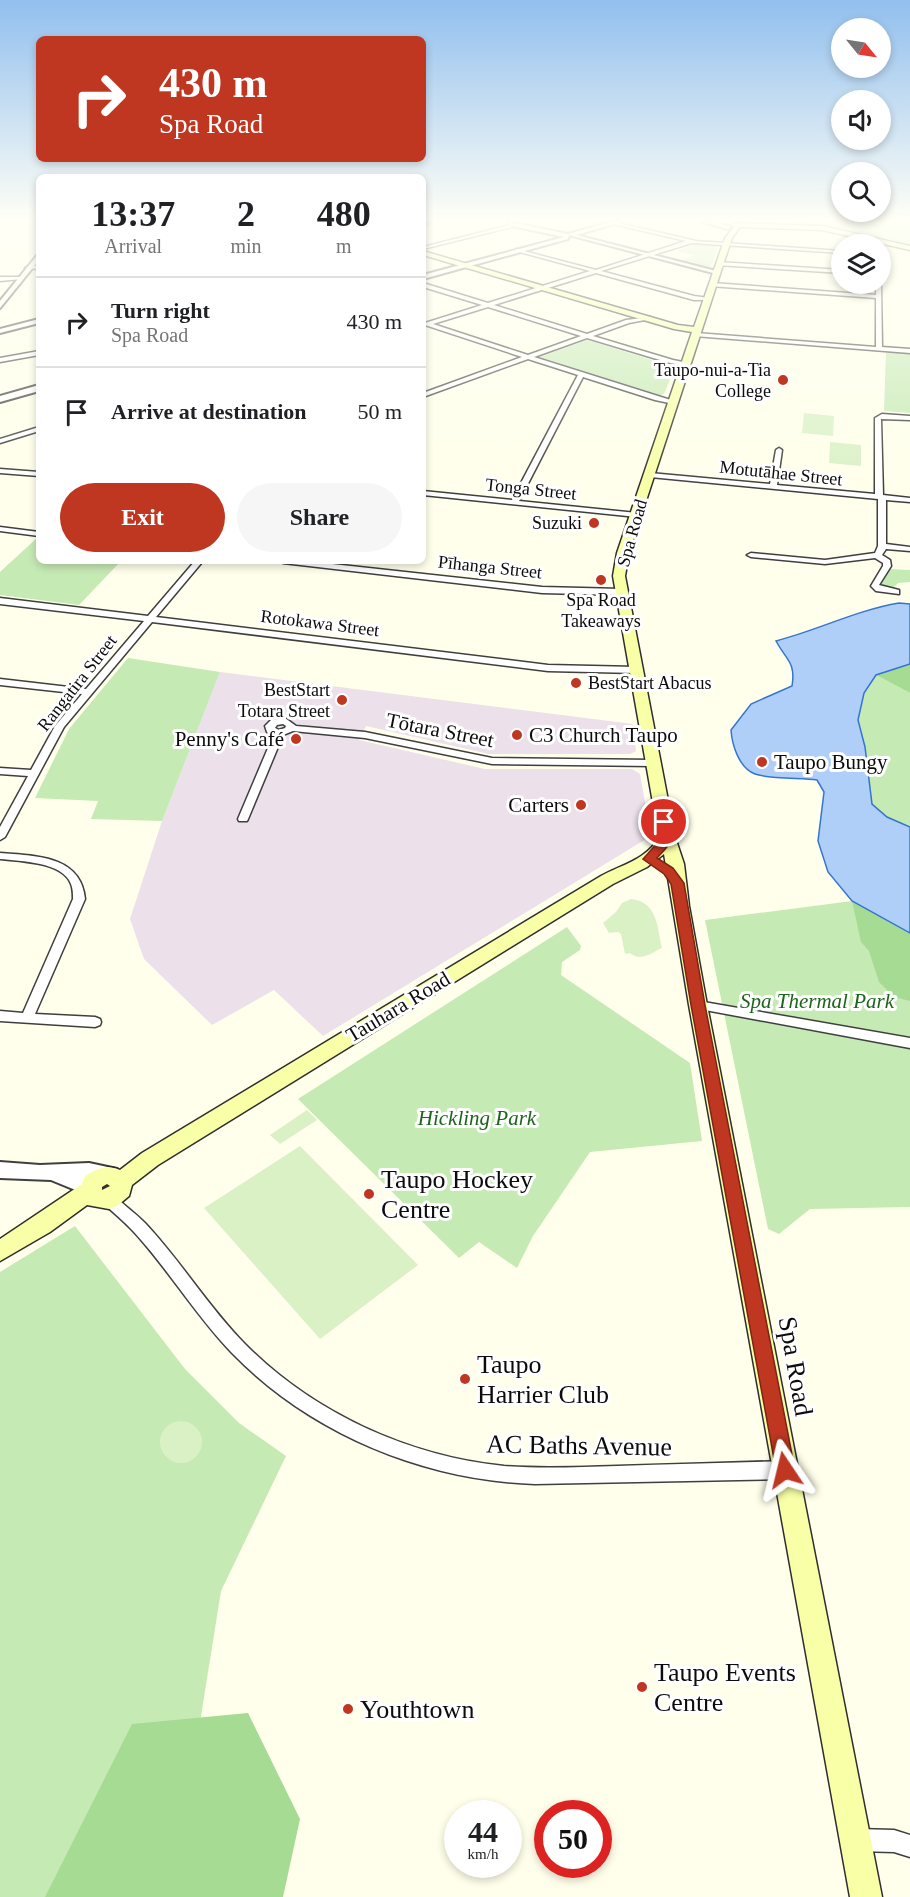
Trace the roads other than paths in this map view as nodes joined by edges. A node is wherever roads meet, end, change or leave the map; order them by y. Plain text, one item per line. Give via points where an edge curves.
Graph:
1 (469, 311) edge
2 (506, 311) edge
3 (622, 311) edge
4 (704, 311) edge
5 (879, 311) edge
6 (638, 315) junction
7 (648, 318) junction
8 (628, 321) junction
9 (36, 322) edge
10 (426, 323) edge
11 (426, 323) edge
12 (0, 331) edge
13 (697, 332) junction
14 (587, 335) junction
15 (879, 349) junction
16 (910, 351) edge
17 (36, 354) edge
18 (528, 357) junction
19 (0, 360) edge
20 (686, 364) junction
21 (582, 375) junction
22 (36, 389) edge
23 (426, 394) edge
24 (0, 399) edge
25 (674, 402) junction
26 (910, 418) edge
27 (36, 430) edge
28 (0, 441) edge
29 (779, 450) dead end
30 (0, 471) edge
31 (36, 474) edge
32 (650, 475) junction
33 (773, 487) junction
34 (426, 493) edge
35 (880, 497) junction
36 (910, 500) edge
37 (516, 502) junction
38 (637, 515) junction
39 (0, 530) edge
40 (36, 534) edge
41 (882, 546) junction
42 (910, 549) edge
43 (751, 555) dead end
44 (877, 555) junction
45 (196, 564) edge
46 (310, 564) edge
47 (621, 592) junction
48 (896, 592) dead end
49 (0, 601) edge
50 (149, 619) junction
51 (636, 670) junction
52 (0, 682) edge
53 (87, 692) junction
54 (653, 763) junction
55 (0, 771) edge
56 (35, 773) junction
57 (243, 819) dead end
58 (0, 837) edge
59 (667, 837) junction
60 (0, 856) edge
61 (649, 859) junction
62 (678, 883) junction
63 (698, 1005) junction
64 (0, 1016) edge
65 (27, 1017) junction
66 (95, 1022) dead end
67 (910, 1043) edge
68 (0, 1170) edge
69 (106, 1188) junction
70 (0, 1251) edge
71 (785, 1470) junction
72 (855, 1840) junction
73 (910, 1846) edge
74 (866, 1897) edge

1 - 10 street
2 - 14 street
3 - 6 main road
4 - 13 main road, Spa Road
5 - 15 street
6 - 7 main road
6 - 8 street
7 - 8 street
7 - 13 main road
8 - 14 street
9 - 12 street
11 - 18 street
13 - 15 street
13 - 20 main road, Spa Road
14 - 18 street
14 - 20 street
15 - 16 street
17 - 19 street
18 - 21 street
18 - 23 street
20 - 25 main road, Spa Road
21 - 25 street
21 - 37 street
22 - 24 street
25 - 32 main road, Spa Road
26 - 35 street via 878,418
27 - 28 street
29 - 33 street
30 - 31 street
32 - 33 street, Motutāhae Street
32 - 38 main road, Spa Road
33 - 35 street, Motutāhae Street
34 - 37 street, Tonga Street
35 - 36 street, Motutāhae Street
35 - 41 street
37 - 38 street, Tonga Street
38 - 47 main road, Spa Road via 620,565
39 - 40 street
41 - 42 street
41 - 44 street
43 - 44 street via 825,562
44 - 48 street via 887,566 875,586
45 - 50 street, Rangatira Street
46 - 47 street, Pīhanga Street via 542,590
47 - 51 main road, Spa Road
49 - 50 street, Rotokawa Street
50 - 51 street, Rotokawa Street via 538,667
50 - 53 street, Rangatira Street
51 - 54 main road, Spa Road
52 - 53 street
53 - 56 street, Rangatira Street via 60,726
54 - 57 street, Tōtara Street via 492,760 274,722 270,730 279,733
54 - 59 main road, Spa Road
55 - 56 street
56 - 58 street, Rangatira Street
59 - 61 main road
59 - 62 main road, Spa Road via 674,853
60 - 65 street via 55,864 72,874 80,890
61 - 62 main road via 669,871
61 - 69 main road, Tauhara Road via 607,879
62 - 63 main road, Spa Road
63 - 67 street
63 - 71 main road, Spa Road
64 - 65 street
65 - 66 street
68 - 69 street via 53,1173
69 - 70 main road, Tauhara Road
69 - 71 street, AC Baths Avenue via 254,1364 330,1420 396,1450 445,1464 505,1474
71 - 72 main road, Spa Road
72 - 73 street via 894,1841
72 - 74 main road, Spa Road

